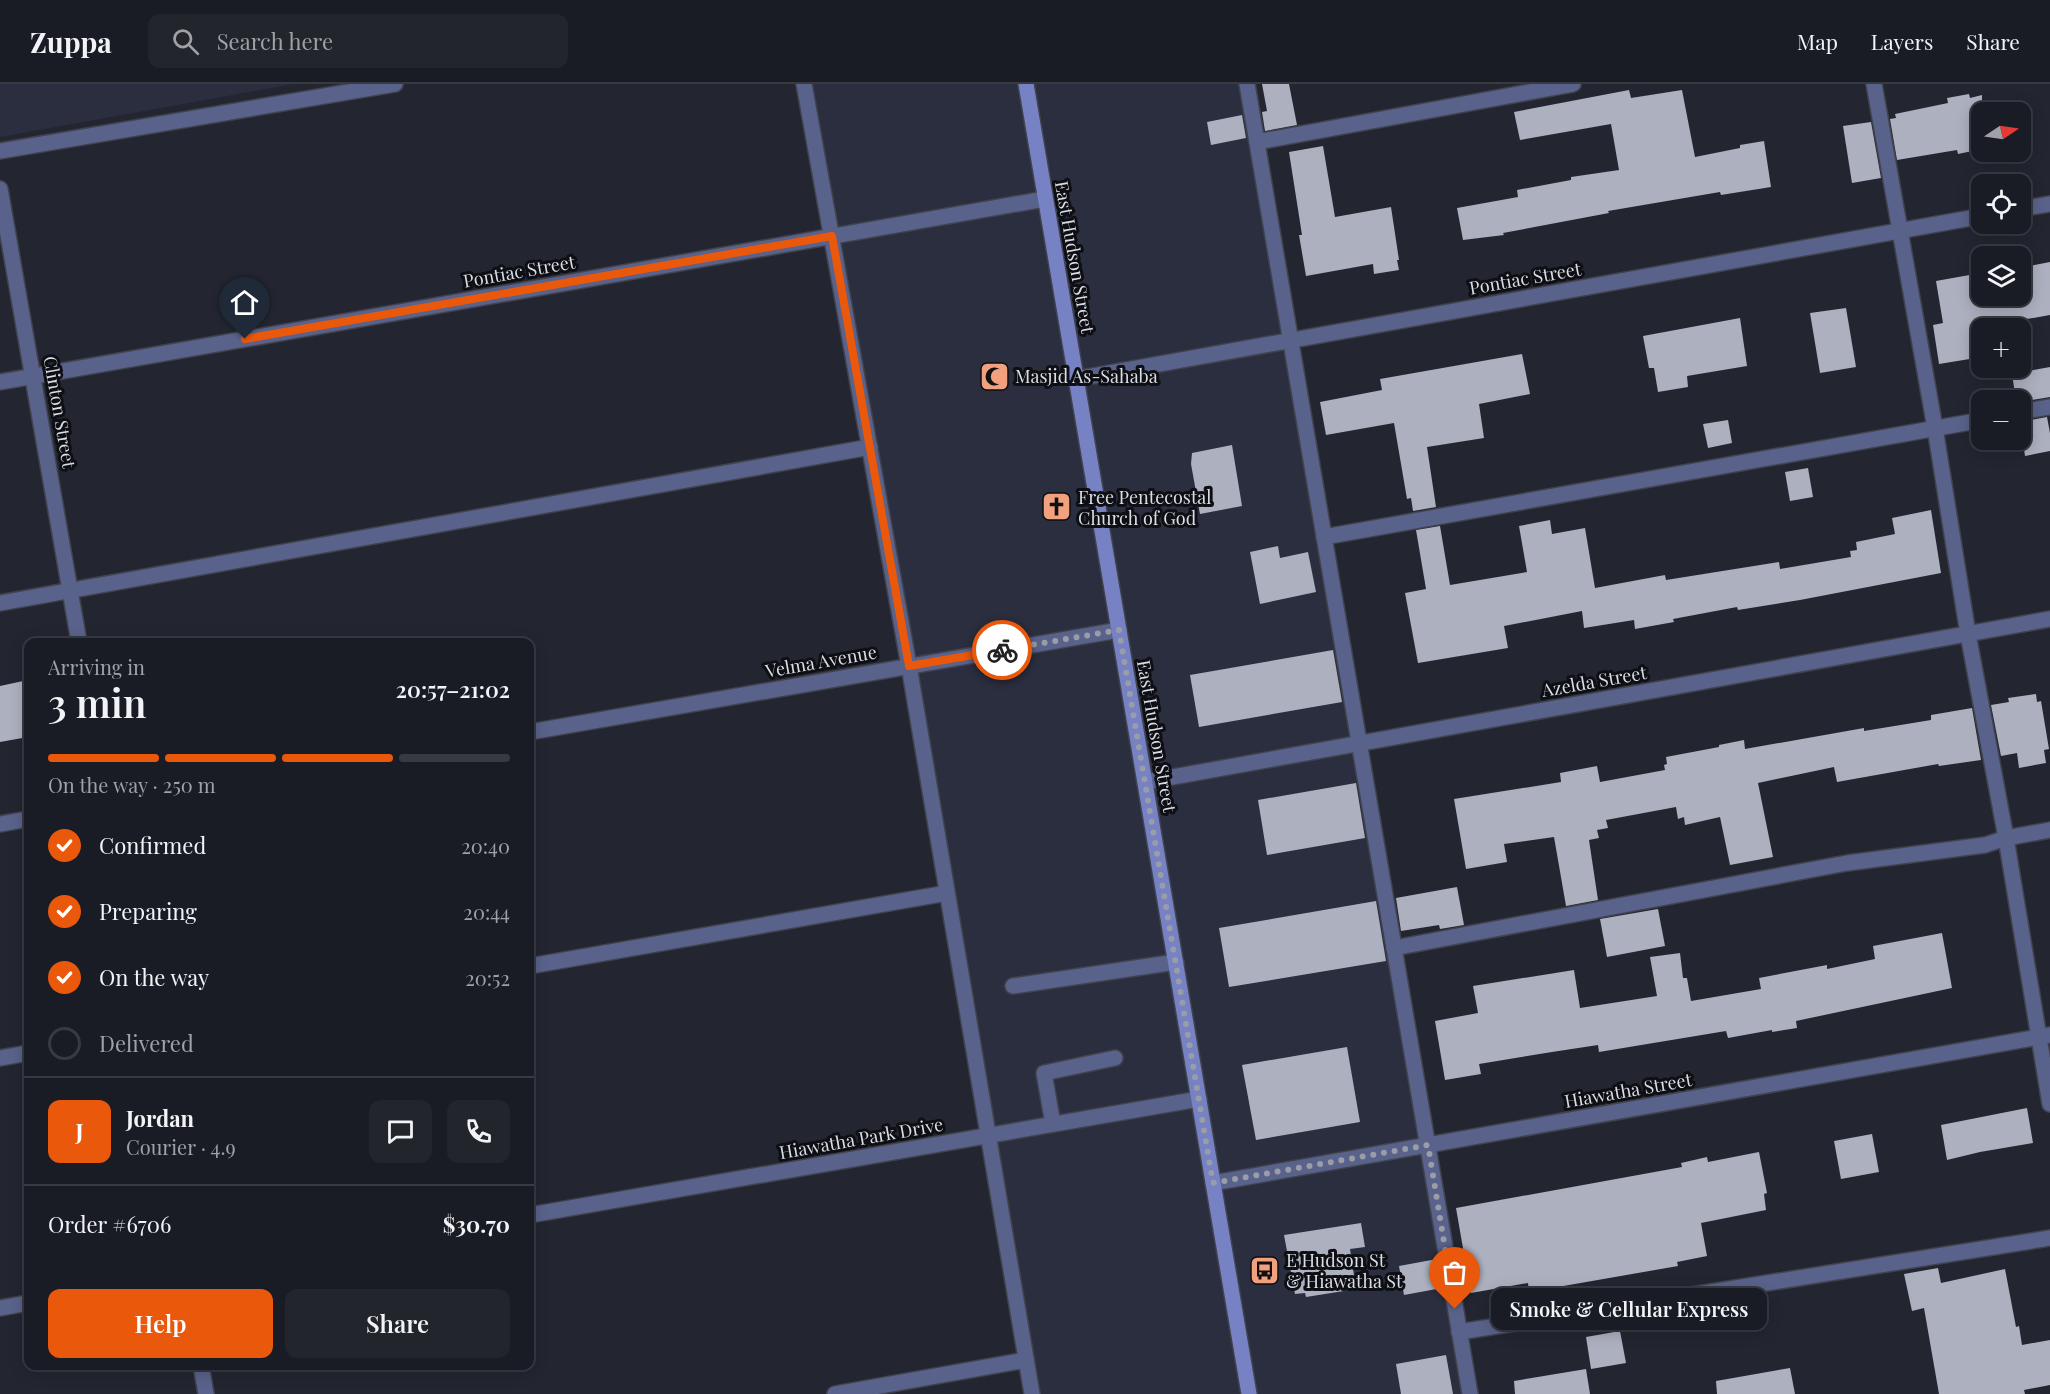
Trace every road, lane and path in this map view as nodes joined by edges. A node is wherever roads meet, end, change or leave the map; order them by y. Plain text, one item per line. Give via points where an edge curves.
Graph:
1 (395, 84) edge
2 (804, 84) edge
3 (1026, 84) edge
4 (1247, 84) edge
5 (1574, 84) edge
6 (1874, 84) edge
7 (1257, 142) junction
8 (0, 151) edge
9 (0, 189) edge
10 (1045, 199) junction
11 (2050, 204) edge
12 (2031, 207) edge
13 (1971, 218) edge
14 (1901, 231) junction
15 (832, 236) junction
16 (1291, 341) junction
17 (34, 376) junction
18 (1076, 379) junction
19 (0, 382) edge
20 (2050, 407) edge
21 (2031, 410) edge
22 (1971, 422) edge
23 (1935, 428) junction
24 (870, 447) junction
25 (1324, 537) junction
26 (70, 591) junction
27 (0, 603) edge
28 (2050, 619) edge
29 (1119, 630) junction
30 (1968, 634) junction
31 (78, 638) edge
32 (909, 666) junction
33 (534, 731) edge
34 (1359, 744) junction
35 (1145, 782) junction
36 (24, 820) edge
37 (0, 824) edge
38 (2050, 830) edge
39 (2006, 838) junction
40 (947, 893) junction
41 (1394, 948) junction
42 (1176, 962) junction
43 (534, 965) edge
44 (1013, 986) dead end
45 (2044, 1036) edge
46 (24, 1054) edge
47 (0, 1058) edge
48 (1115, 1058) dead end
49 (1199, 1099) junction
50 (2050, 1104) edge
51 (1053, 1124) junction
52 (987, 1136) junction
53 (1428, 1145) junction
54 (1213, 1183) junction
55 (534, 1214) edge
56 (2050, 1238) edge
57 (24, 1304) edge
58 (0, 1308) edge
59 (1459, 1332) junction
60 (1026, 1360) junction
61 (202, 1370) edge
62 (206, 1394) edge
63 (835, 1394) edge
64 (1032, 1394) edge
65 (1249, 1394) edge
66 (1470, 1394) edge

1 - 8 street
2 - 15 street
3 - 10 main road, East Hudson Street
4 - 7 street
5 - 7 street
6 - 14 street
7 - 16 street
9 - 17 street, Clinton Street
10 - 15 street, Pontiac Street
10 - 18 main road, East Hudson Street
11 - 12 street
13 - 14 street, Pontiac Street
14 - 16 street, Pontiac Street
14 - 23 street
15 - 17 street, Pontiac Street
15 - 24 street
16 - 18 street, Pontiac Street
16 - 25 street
17 - 19 street, Pontiac Street
17 - 26 street, Clinton Street
18 - 29 main road, East Hudson Street
20 - 21 street
22 - 23 street
23 - 25 street
23 - 30 street
24 - 26 street
24 - 32 street
25 - 34 street
26 - 27 street
26 - 31 street, Clinton Street
28 - 30 street, Azelda Street
29 - 32 street, Velma Avenue
29 - 35 main road, East Hudson Street
30 - 34 street, Azelda Street
30 - 39 street
32 - 33 street, Velma Avenue
32 - 40 street
34 - 35 street, Azelda Street
34 - 41 street
35 - 42 main road, East Hudson Street
36 - 37 street
38 - 39 street
39 - 41 street via 1985,845 1847,863
39 - 45 street
40 - 43 street
40 - 52 street
41 - 53 street
42 - 44 street
42 - 49 main road, East Hudson Street
45 - 50 street
45 - 53 street, Hiawatha Street
46 - 47 street
48 - 51 street via 1044,1073
49 - 51 street, Hiawatha Park Drive
49 - 54 main road, East Hudson Street
51 - 52 street, Hiawatha Park Drive
52 - 55 street, Hiawatha Park Drive
52 - 60 street
53 - 54 street, Hiawatha Street
53 - 59 street
54 - 65 main road, East Hudson Street
56 - 59 street
57 - 58 street
59 - 66 street
60 - 63 street
60 - 64 street
61 - 62 street

